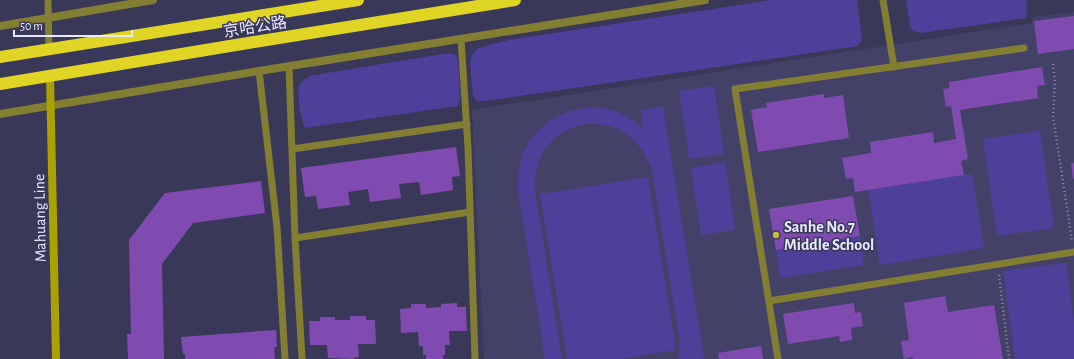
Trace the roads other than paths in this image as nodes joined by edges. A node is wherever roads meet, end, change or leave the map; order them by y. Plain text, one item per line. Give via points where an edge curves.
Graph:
1 (48, 0) edge
2 (153, 0) edge
3 (358, 0) edge
4 (515, 0) edge
5 (704, 0) edge
6 (883, 0) edge
7 (48, 18) junction
8 (0, 26) edge
9 (462, 39) junction
10 (1024, 48) dead end
11 (49, 50) junction
12 (0, 58) edge
13 (289, 66) junction
14 (894, 67) junction
15 (259, 71) junction
16 (50, 76) junction
17 (0, 84) edge
18 (51, 106) junction
19 (0, 114) edge
20 (466, 124) junction
21 (292, 150) junction
22 (470, 212) junction
23 (295, 238) junction
24 (1074, 252) edge
25 (769, 301) junction
26 (56, 359) edge
27 (285, 359) edge
28 (302, 359) edge
29 (475, 359) edge
30 (778, 359) edge

1 - 7 lane
2 - 7 street
3 - 11 highway, 京哈公路
4 - 16 highway, 京哈公路
5 - 9 street
6 - 14 lane
7 - 8 street
7 - 11 lane
9 - 13 street
9 - 20 lane
10 - 14 lane
11 - 12 highway, 京哈公路
13 - 15 street
13 - 21 lane
14 - 25 lane via 734,89
15 - 18 street
15 - 27 lane via 277,227
16 - 17 highway, 京哈公路
16 - 18 main road, Mahuang Line
18 - 19 street
18 - 26 main road, Mahuang Line
20 - 21 lane
20 - 22 lane
21 - 23 lane
22 - 23 lane
22 - 29 lane
23 - 28 lane
24 - 25 lane
25 - 30 lane

